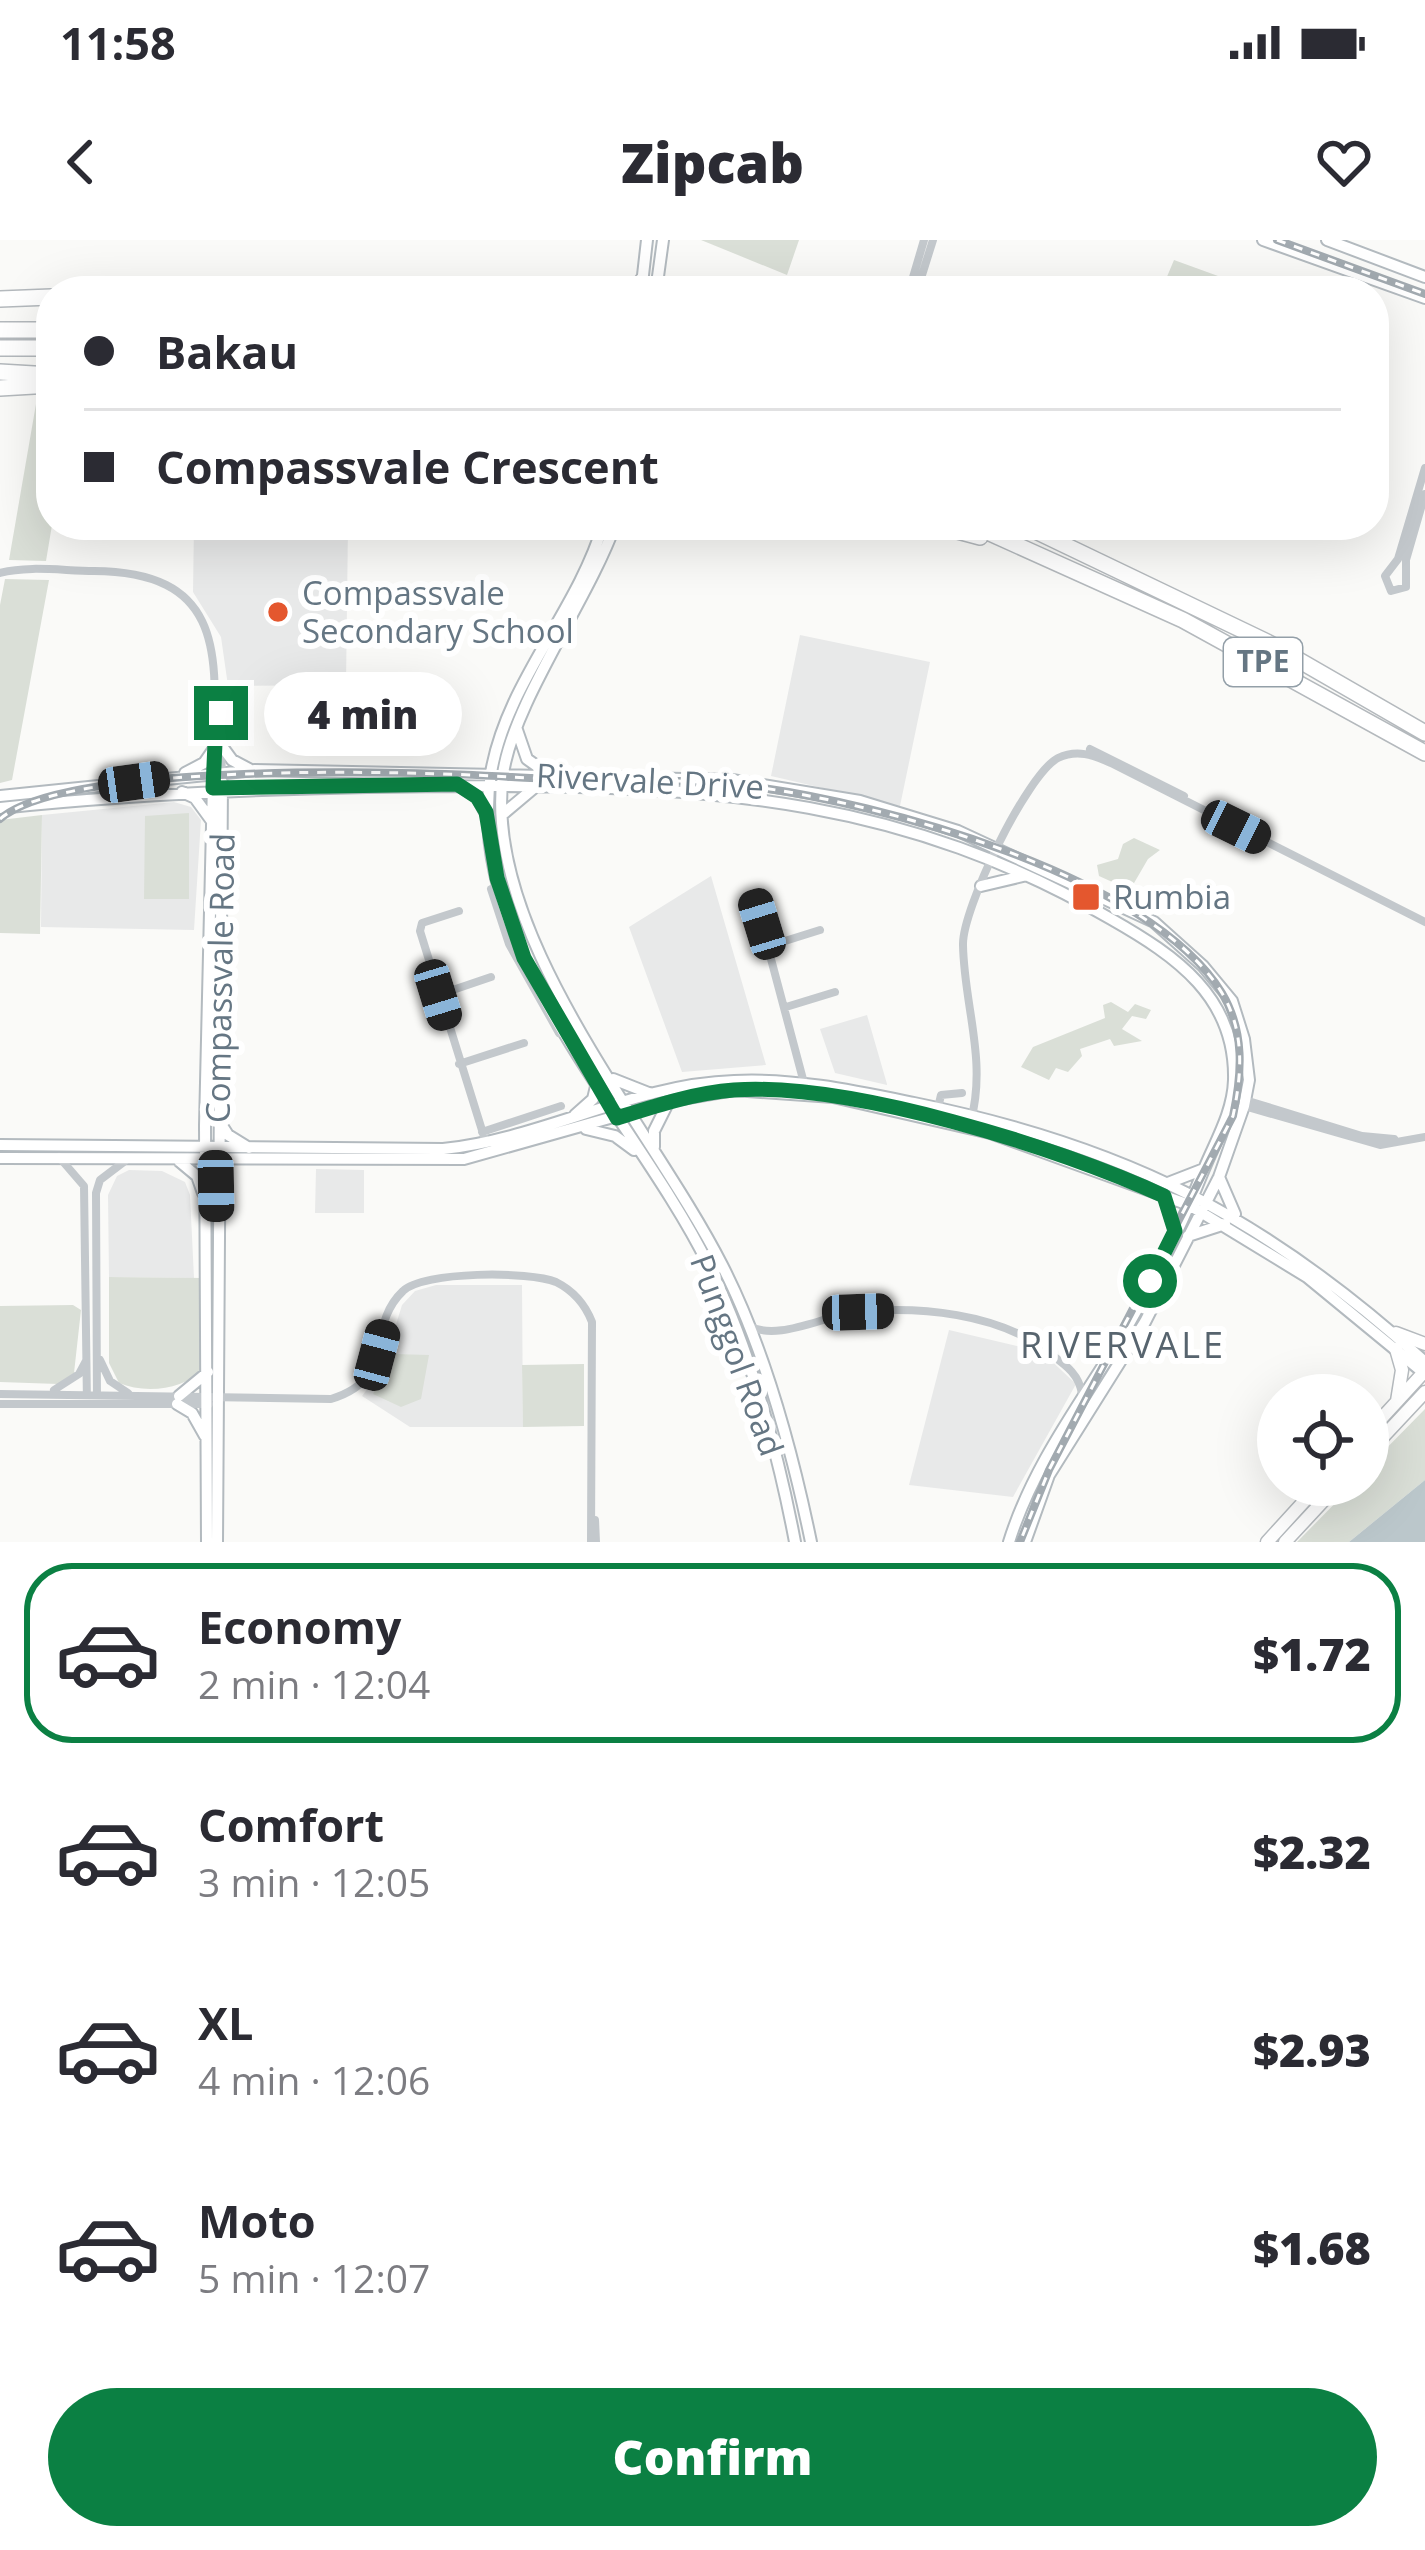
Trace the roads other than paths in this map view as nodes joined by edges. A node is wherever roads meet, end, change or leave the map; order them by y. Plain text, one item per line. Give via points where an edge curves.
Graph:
1 (646, 240) edge
2 (663, 240) edge
3 (928, 240) edge
4 (1263, 240) edge
5 (1327, 240) edge
6 (644, 276) edge
7 (649, 276) edge
8 (917, 276) edge
9 (1364, 276) edge
10 (1425, 277) edge
11 (1389, 285) edge
12 (36, 298) edge
13 (1425, 298) edge
14 (0, 299) edge
15 (0, 330) edge
16 (36, 331) edge
17 (0, 348) edge
18 (36, 348) edge
19 (0, 372) edge
20 (36, 374) edge
21 (36, 386) edge
22 (0, 388) edge
23 (1425, 468) edge
24 (1425, 494) edge
25 (597, 540) edge
26 (608, 540) edge
27 (989, 540) edge
28 (1006, 540) edge
29 (1054, 540) edge
30 (1035, 553) junction
31 (3, 570) edge
32 (517, 730) junction
33 (1425, 733) edge
34 (497, 745) junction
35 (217, 747) junction
36 (1425, 753) edge
37 (255, 770) junction
38 (217, 774) junction
39 (170, 777) junction
40 (456, 778) junction
41 (554, 778) junction
42 (497, 780) junction
43 (258, 786) junction
44 (537, 786) junction
45 (217, 788) junction
46 (179, 791) junction
47 (0, 796) edge
48 (0, 808) edge
49 (502, 814) junction
50 (217, 819) junction
51 (488, 829) junction
52 (1000, 846) junction
53 (992, 860) junction
54 (1026, 876) junction
55 (981, 886) junction
56 (754, 899) dead end
57 (459, 911) dead end
58 (1425, 924) edge
59 (820, 930) dead end
60 (769, 946) junction
61 (491, 977) dead end
62 (835, 992) dead end
63 (438, 995) junction
64 (786, 1007) junction
65 (524, 1042) dead end
66 (459, 1064) junction
67 (597, 1078) junction
68 (804, 1083) junction
69 (962, 1093) dead end
70 (654, 1094) junction
71 (670, 1101) junction
72 (1245, 1103) junction
73 (561, 1106) dead end
74 (938, 1108) junction
75 (622, 1111) junction
76 (217, 1116) junction
77 (568, 1120) junction
78 (970, 1120) junction
79 (205, 1125) junction
80 (583, 1129) junction
81 (1425, 1134) edge
82 (484, 1138) junction
83 (0, 1145) edge
84 (176, 1153) junction
85 (648, 1153) junction
86 (211, 1154) junction
87 (253, 1154) junction
88 (58, 1156) junction
89 (0, 1158) edge
90 (132, 1158) junction
91 (1204, 1169) junction
92 (1219, 1178) junction
93 (216, 1186) junction
94 (1166, 1189) junction
95 (1198, 1202) junction
96 (207, 1204) junction
97 (1237, 1217) junction
98 (1225, 1224) junction
99 (1180, 1234) junction
100 (746, 1323) junction
101 (777, 1330) junction
102 (1396, 1334) junction
103 (1425, 1344) edge
104 (1396, 1349) junction
105 (97, 1354) junction
106 (757, 1354) junction
107 (87, 1360) junction
108 (1425, 1362) edge
109 (1104, 1364) junction
110 (1073, 1371) junction
111 (208, 1372) junction
112 (1424, 1373) edge
113 (1425, 1392) edge
114 (46, 1393) junction
115 (0, 1394) edge
116 (129, 1394) junction
117 (1083, 1396) junction
118 (92, 1399) junction
119 (178, 1400) junction
120 (213, 1400) junction
121 (1397, 1402) junction
122 (0, 1404) edge
123 (1419, 1404) edge
124 (1389, 1411) edge
125 (1389, 1433) edge
126 (208, 1445) junction
127 (1299, 1506) edge
128 (1318, 1506) edge
129 (207, 1542) edge
130 (217, 1542) edge
131 (593, 1542) edge
132 (795, 1542) edge
133 (811, 1542) edge
134 (1010, 1542) edge
135 (1025, 1542) edge
136 (1267, 1542) edge
137 (1285, 1542) edge

1 - 6 street
2 - 7 street
3 - 8 street
4 - 9 street
5 - 10 street
11 - 13 street
12 - 14 highway
15 - 16 highway
17 - 18 highway
19 - 20 highway
21 - 22 highway
23 - 24 street via 1398,559 1384,576 1390,591 1406,587
25 - 34 street, Punggol Road
26 - 32 street, Punggol Road
27 - 30 highway
28 - 30 highway, TPE
29 - 33 highway, TPE via 1269,643
30 - 36 highway, TPE via 1221,640
31 - 35 street via 121,572 179,593 212,640
32 - 41 street via 526,759
32 - 42 street, Punggol Road
34 - 40 street
34 - 42 street, Punggol Road
35 - 37 street
35 - 38 street
35 - 39 street via 204,763
37 - 38 street
37 - 40 street
38 - 39 street
38 - 45 street, Compassvale Road
39 - 47 street
40 - 42 street
40 - 43 street
40 - 51 street via 477,797
41 - 42 street, Rivervale Drive
41 - 52 street, Rivervale Drive via 716,779 831,794
42 - 44 street, Rivervale Drive
42 - 49 street, Punggol Road
42 - 51 street, Punggol Road
43 - 45 street
43 - 50 street via 233,798
44 - 49 street
44 - 53 street, Rivervale Drive via 699,790 794,802 867,817
45 - 46 street
45 - 50 street, Compassvale Road
46 - 48 street
46 - 50 street
49 - 67 street, Punggol Road via 533,936
50 - 76 street, Compassvale Road
50 - 79 street, Compassvale Road
51 - 67 street, Punggol Road via 513,943
52 - 53 street
52 - 58 street via 1034,774 1049,758 1090,749
52 - 72 street, Rivervale Drive via 1154,922 1203,966 1232,1000 1240,1025
53 - 54 street, Rivervale Drive
53 - 55 street
54 - 55 street
54 - 91 street, Rivervale Drive via 1160,946 1216,1005 1234,1078
55 - 78 street via 963,944 976,1039
56 - 60 street
57 - 63 street via 420,926
59 - 60 street
60 - 64 street
61 - 63 street
62 - 64 street
63 - 66 street
64 - 68 street
65 - 66 street
66 - 82 street
67 - 70 street
67 - 75 street, Punggol Road
67 - 77 street via 593,1099
68 - 70 street via 732,1081
68 - 74 street
69 - 74 street via 940,1095
70 - 75 street
71 - 75 street
71 - 78 street via 777,1092
71 - 85 street
72 - 81 street via 1380,1145
72 - 92 street, Rivervale Drive
73 - 82 street
74 - 78 street
75 - 77 street
75 - 80 street
75 - 85 street, Punggol Road
76 - 86 street, Compassvale Road
76 - 87 street
77 - 82 street
78 - 94 street
79 - 84 street
79 - 86 street, Compassvale Road
80 - 85 street
80 - 87 street via 464,1159
82 - 87 street via 415,1151
83 - 84 street
84 - 86 street
84 - 90 street
84 - 96 street
85 - 100 street, Punggol Road via 723,1266
85 - 132 street, Punggol Road via 711,1270 764,1420
86 - 87 street
86 - 93 street, Compassvale Road
86 - 96 street, Compassvale Road
87 - 93 street
88 - 89 street
88 - 90 street
88 - 107 street via 84,1186
90 - 105 street via 107,1172 96,1193
91 - 94 street
91 - 95 street, Rivervale Drive
92 - 95 street, Rivervale Drive
92 - 97 street
93 - 120 street, Compassvale Road
94 - 95 street
94 - 99 street
95 - 97 street
95 - 98 street
95 - 99 street, Rivervale Drive
96 - 111 street, Compassvale Road
97 - 102 street
98 - 99 street
98 - 104 street via 1307,1276
99 - 109 street, Rivervale Drive
99 - 135 street, Rivervale Drive via 1145,1322 1048,1475
100 - 101 street
100 - 106 street, Punggol Road
101 - 106 street
101 - 110 street via 858,1312 948,1315 1036,1342
102 - 103 main road
102 - 108 street
104 - 112 street
104 - 121 main road
105 - 116 street via 110,1381
105 - 118 street
106 - 133 street, Punggol Road
107 - 114 street via 69,1383
107 - 118 street
109 - 110 street
109 - 117 street, Rivervale Drive
110 - 117 street
111 - 119 street
111 - 120 street, Compassvale Road
112 - 121 main road
113 - 123 main road
114 - 115 street
114 - 118 street
116 - 118 street
116 - 119 street
117 - 134 street, Rivervale Drive via 1034,1478
118 - 119 street
118 - 122 street
119 - 120 street
119 - 126 street
120 - 126 street, Compassvale Road
120 - 130 street, Compassvale Road
120 - 131 street via 349,1394 372,1372 395,1299 418,1281 550,1280 579,1299 592,1322
121 - 124 main road
123 - 125 main road
126 - 129 street, Compassvale Road
127 - 136 main road
128 - 137 main road

